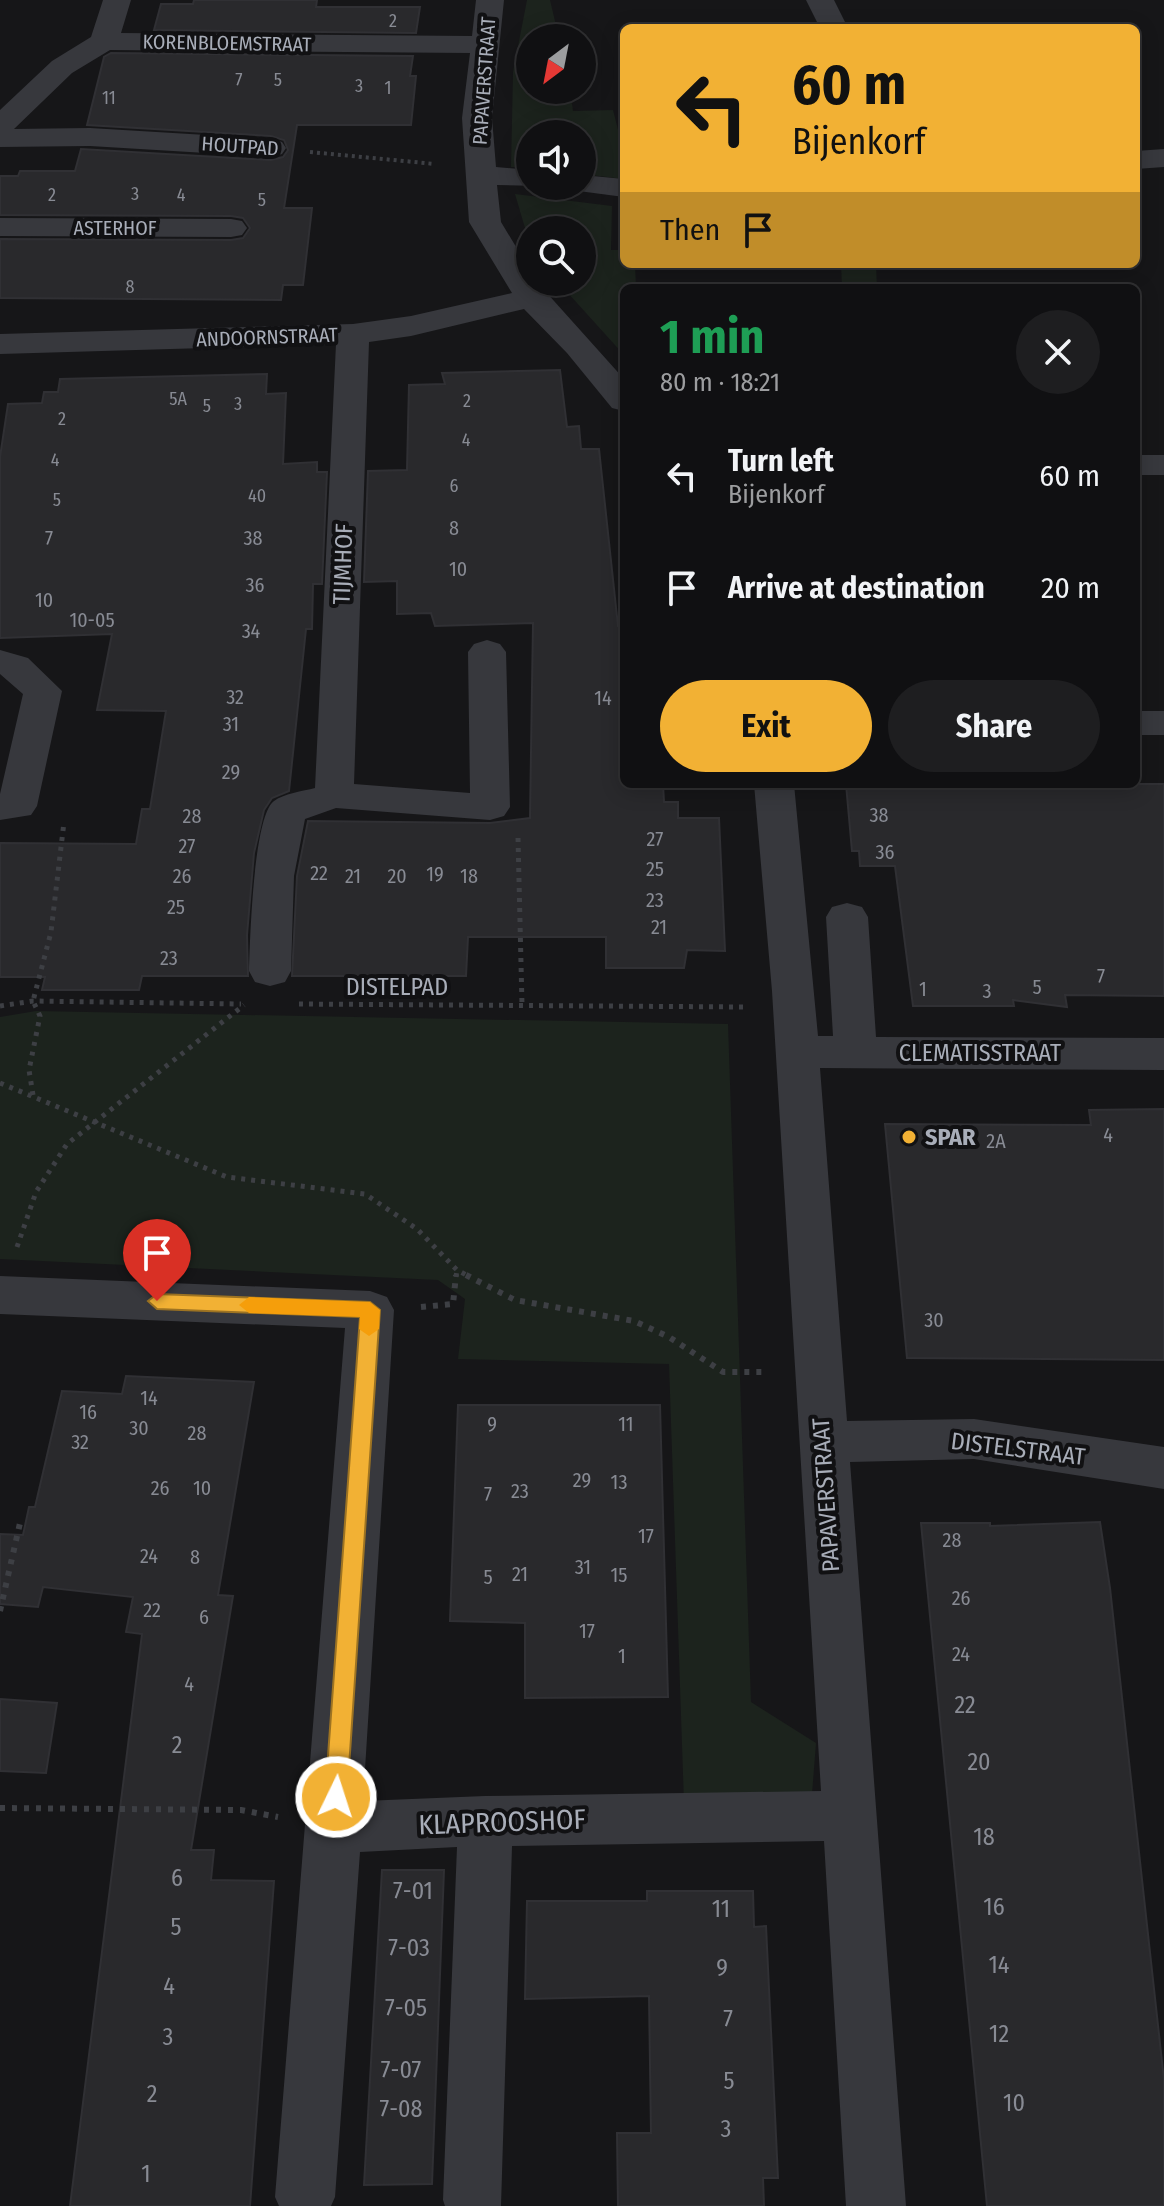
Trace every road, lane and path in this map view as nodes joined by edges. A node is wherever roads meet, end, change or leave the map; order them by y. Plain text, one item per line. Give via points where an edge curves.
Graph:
1 (117, 0) edge
2 (490, 0) edge
3 (820, 0) edge
4 (832, 24) edge
5 (104, 41) junction
6 (486, 45) junction
7 (0, 126) edge
8 (0, 138) edge
9 (271, 148) joint
10 (1164, 158) edge
11 (1140, 160) edge
12 (480, 171) junction
13 (516, 177) edge
14 (596, 185) edge
15 (620, 188) edge
16 (0, 227) edge
17 (231, 228) dead end
18 (531, 298) junction
19 (353, 334) junction
20 (0, 344) edge
21 (620, 396) edge
22 (1140, 465) edge
23 (1164, 465) edge
24 (487, 652) dead end
25 (0, 662) edge
26 (1140, 723) edge
27 (1164, 723) edge
28 (774, 788) edge
29 (334, 795) junction
30 (8, 806) edge
31 (490, 807) junction
32 (847, 917) dead end
33 (270, 993) junction
34 (33, 1001) junction
35 (245, 1004) junction
36 (522, 1005) junction
37 (0, 1006) edge
38 (795, 1030) junction
39 (855, 1052) junction
40 (1164, 1054) edge
41 (0, 1083) edge
42 (33, 1095) junction
43 (99, 1121) junction
44 (3, 1295) edge
45 (817, 1371) junction
46 (822, 1442) junction
47 (1164, 1468) edge
48 (20, 1523) dead end
49 (0, 1611) edge
50 (0, 1808) edge
51 (850, 1816) junction
52 (485, 1821) junction
53 (334, 1828) junction
54 (305, 2197) dead end
55 (473, 2200) dead end
56 (876, 2206) edge

1 - 5 street
2 - 6 street, PAPAVERSTRAAT
3 - 4 street
5 - 6 street, KORENBLOEMSTRAAT
5 - 7 street via 62,67
6 - 12 street, PAPAVERSTRAAT via 477,118
8 - 9 street, HOUTPAD via 90,137
9 - 12 path, HOUTPAD
10 - 11 street
12 - 13 street
12 - 18 street, PAPAVERSTRAAT via 485,222
14 - 15 street
16 - 17 street, ASTERHOF
18 - 19 street, ANDOORNSTRAAT
18 - 21 street, PAPAVERSTRAAT
19 - 20 street, ANDOORNSTRAAT
19 - 29 street, TIJMHOF
22 - 23 street
24 - 31 street
25 - 30 street via 15,666 43,691
26 - 27 street
28 - 38 street, PAPAVERSTRAAT
29 - 31 street
29 - 33 street via 287,811 274,876
30 - 34 path via 64,818 51,932
31 - 36 path via 517,814
32 - 39 street
33 - 35 path, DISTELPAD
33 - 36 path, DISTELPAD
34 - 35 path, DISTELPAD
34 - 37 path, DISTELPAD
34 - 42 path via 40,1016 29,1070
35 - 43 path
36 - 38 path, DISTELPAD
38 - 39 street, CLEMATISSTRAAT
38 - 45 street, PAPAVERSTRAAT
39 - 40 street, CLEMATISSTRAAT
41 - 42 path
42 - 43 path
43 - 44 path via 67,1144 45,1169 29,1202
43 - 45 path via 227,1177 365,1194 417,1229 457,1270 515,1300 634,1321 723,1372
44 - 53 street via 370,1310
45 - 46 street, PAPAVERSTRAAT
46 - 47 street, DISTELSTRAAT via 974,1439
46 - 51 street, PAPAVERSTRAAT
48 - 49 path
50 - 53 path via 241,1810
51 - 52 street, KLAPROOSHOF
51 - 56 street, PAPAVERSTRAAT
52 - 53 street, KLAPROOSHOF
52 - 55 street
53 - 54 street

